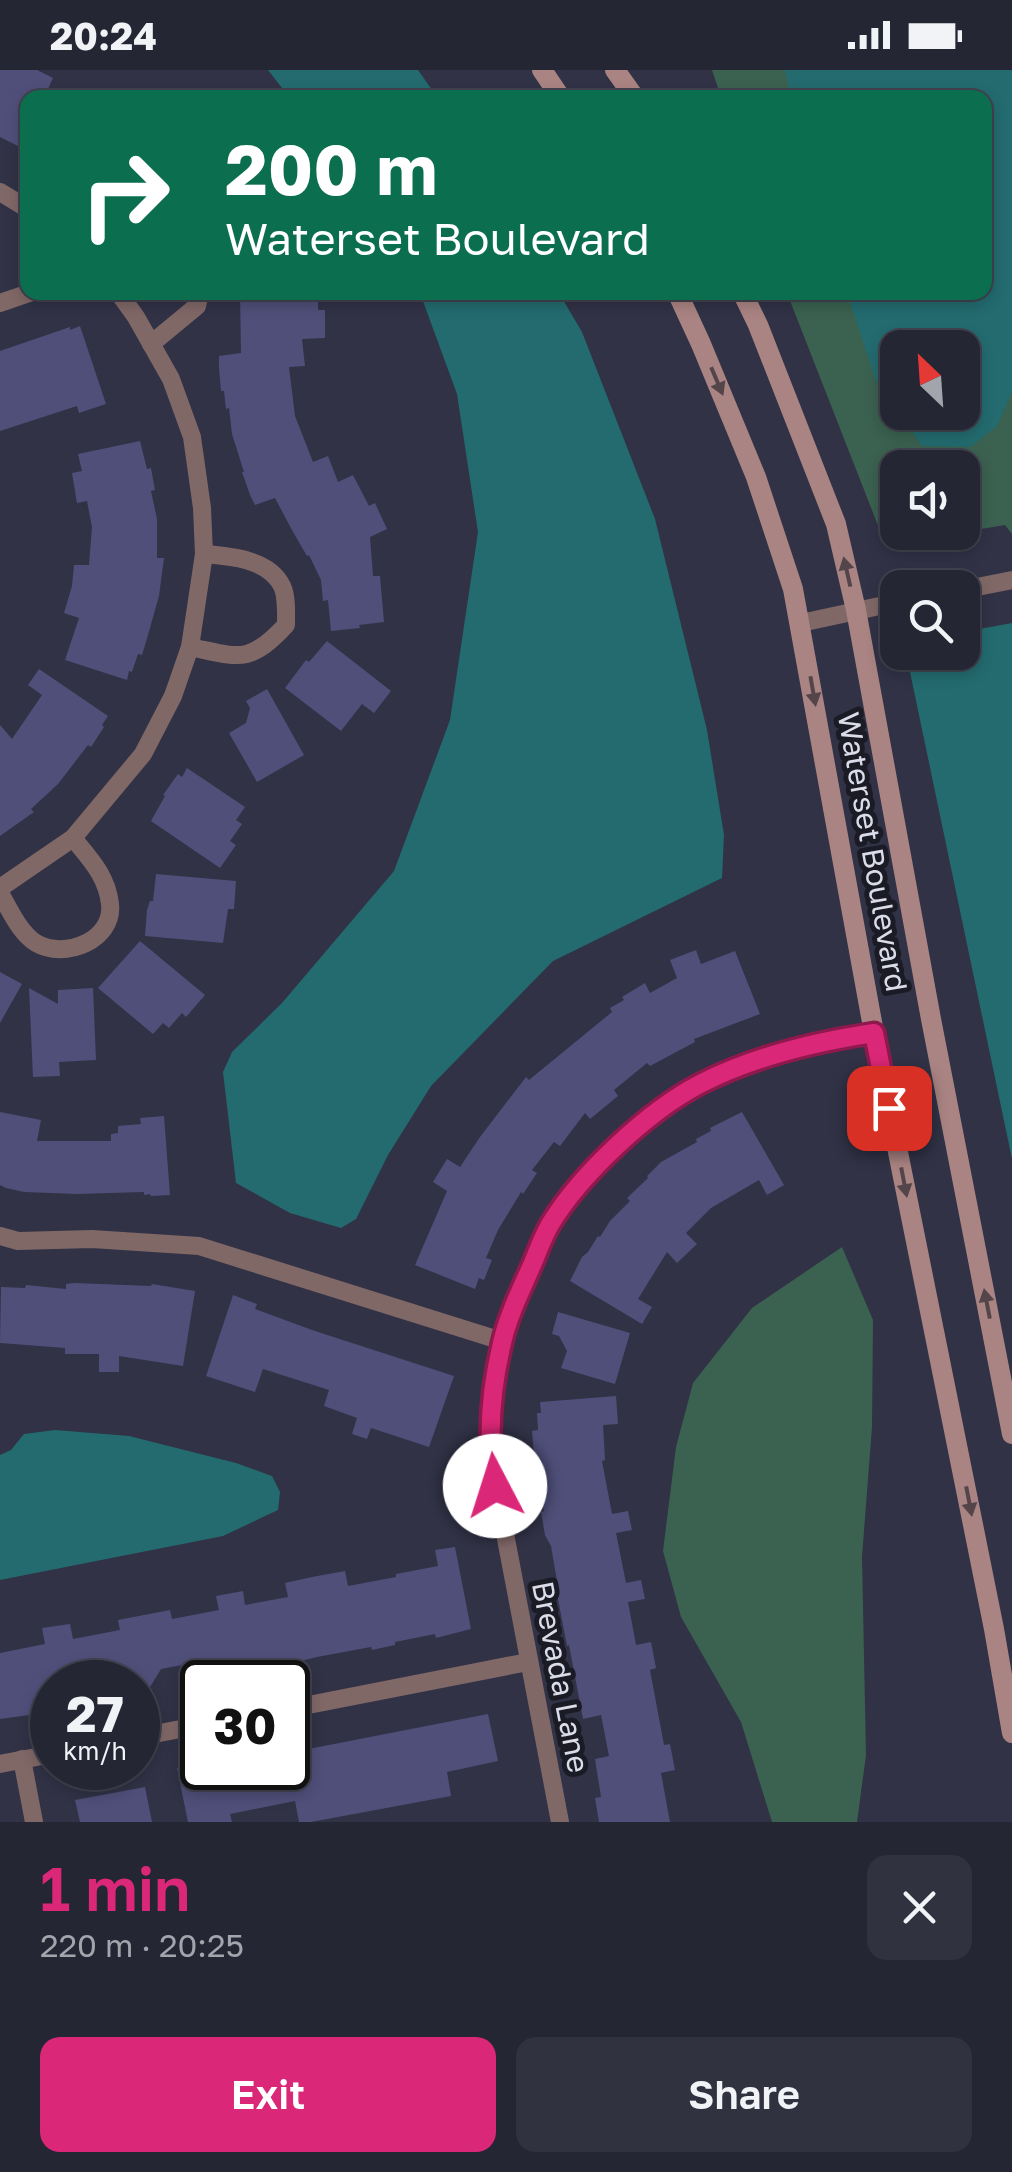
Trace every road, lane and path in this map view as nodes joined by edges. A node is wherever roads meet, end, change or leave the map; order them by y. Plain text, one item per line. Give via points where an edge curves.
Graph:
1 (124, 300) edge
2 (198, 300) edge
3 (681, 300) edge
4 (746, 300) edge
5 (151, 344) junction
6 (204, 554) junction
7 (1012, 580) edge
8 (980, 586) edge
9 (880, 605) edge
10 (856, 610) junction
11 (800, 623) junction
12 (190, 647) junction
13 (73, 838) junction
14 (0, 891) edge
15 (874, 1033) junction
16 (0, 1236) edge
17 (502, 1341) junction
18 (1012, 1434) edge
19 (528, 1662) junction
20 (310, 1704) edge
21 (1012, 1733) edge
22 (30, 1758) edge
23 (22, 1760) junction
24 (0, 1764) edge
25 (34, 1822) edge
26 (560, 1822) edge

1 - 5 street
2 - 5 street
3 -> 11 street, Waterset Boulevard via 756,477
10 -> 4 street, Waterset Boulevard via 836,524
5 - 6 street via 192,437
6 - 12 street
6 - 12 street via 265,568 282,586 286,626 242,657
7 - 8 street
9 - 10 street
10 - 11 street
18 -> 10 street, Waterset Boulevard
11 -> 15 street, Waterset Boulevard
12 - 13 street via 143,754
13 - 14 street
13 - 14 street via 104,877 111,909 104,932 80,947 37,944
15 - 17 street, Brevada Lane via 767,1056 698,1085 640,1125 589,1173 550,1224
15 -> 21 street, Waterset Boulevard
16 - 17 street via 199,1246
17 - 19 street, Brevada Lane via 490,1454
19 - 20 street
19 - 26 street, Brevada Lane
22 - 23 street
23 - 24 street
23 - 25 street

